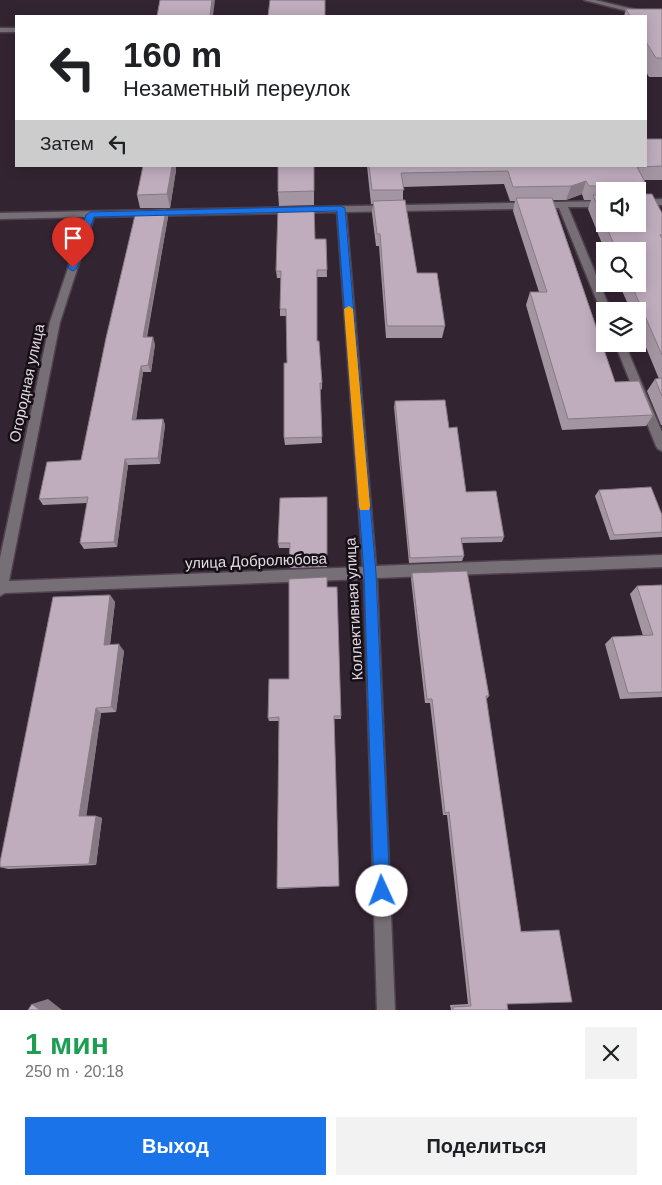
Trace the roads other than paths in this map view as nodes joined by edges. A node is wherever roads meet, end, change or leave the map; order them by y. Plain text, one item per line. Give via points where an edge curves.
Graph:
1 (587, 0) edge
2 (662, 18) edge
3 (647, 22) edge
4 (662, 22) edge
5 (0, 30) edge
6 (15, 30) edge
7 (662, 202) edge
8 (646, 203) edge
9 (596, 204) edge
10 (563, 206) junction
11 (340, 208) junction
12 (90, 215) junction
13 (0, 216) edge
14 (602, 302) edge
15 (623, 352) edge
16 (662, 446) edge
17 (662, 560) edge
18 (370, 573) junction
19 (0, 588) edge
20 (386, 1010) edge

1 - 2 street
3 - 4 street
5 - 6 street
7 - 8 street
9 - 10 street
10 - 11 street
10 - 14 street
11 - 12 street
11 - 18 street, Коллективная улица
12 - 13 street
12 - 19 street, Огородная улица via 55,322
15 - 16 street
17 - 18 street, улица Добролюбова
18 - 19 street, улица Добролюбова
18 - 20 street, Коллективная улица

